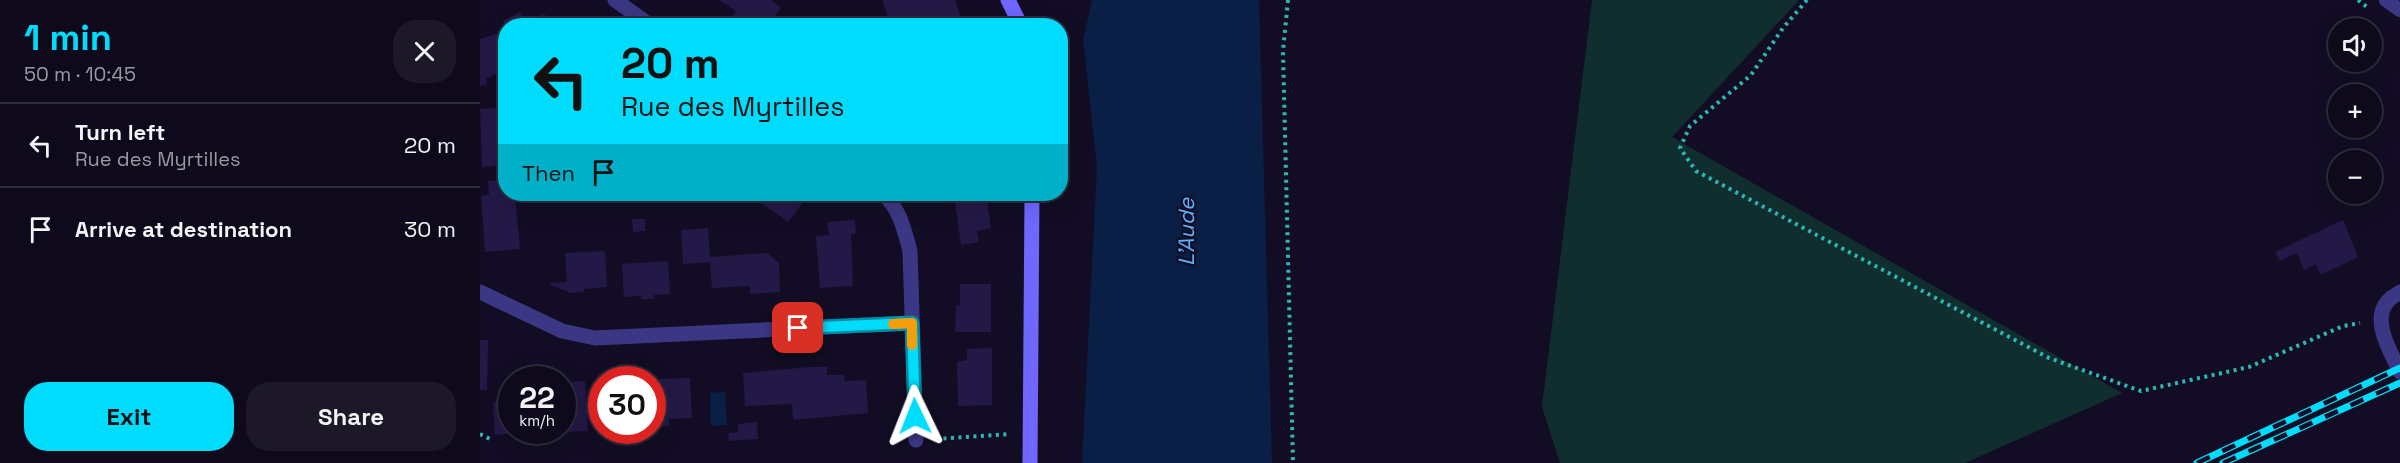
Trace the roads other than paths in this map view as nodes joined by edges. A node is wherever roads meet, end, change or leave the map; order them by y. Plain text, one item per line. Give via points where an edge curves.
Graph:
1 (615, 0) edge
2 (1008, 0) edge
3 (2386, 0) edge
4 (2400, 10) edge
5 (640, 18) edge
6 (1017, 18) edge
7 (892, 201) edge
8 (1032, 201) edge
9 (480, 292) edge
10 (2400, 292) edge
11 (912, 323) junction
12 (2400, 372) edge
13 (916, 440) road end
14 (1030, 463) edge

1 - 5 street
2 - 6 street
3 - 4 lane
7 - 11 street via 910,251
8 - 14 street
9 - 11 street via 562,331 595,338
10 - 12 street via 2387,301 2382,319 2384,338
11 - 13 street

